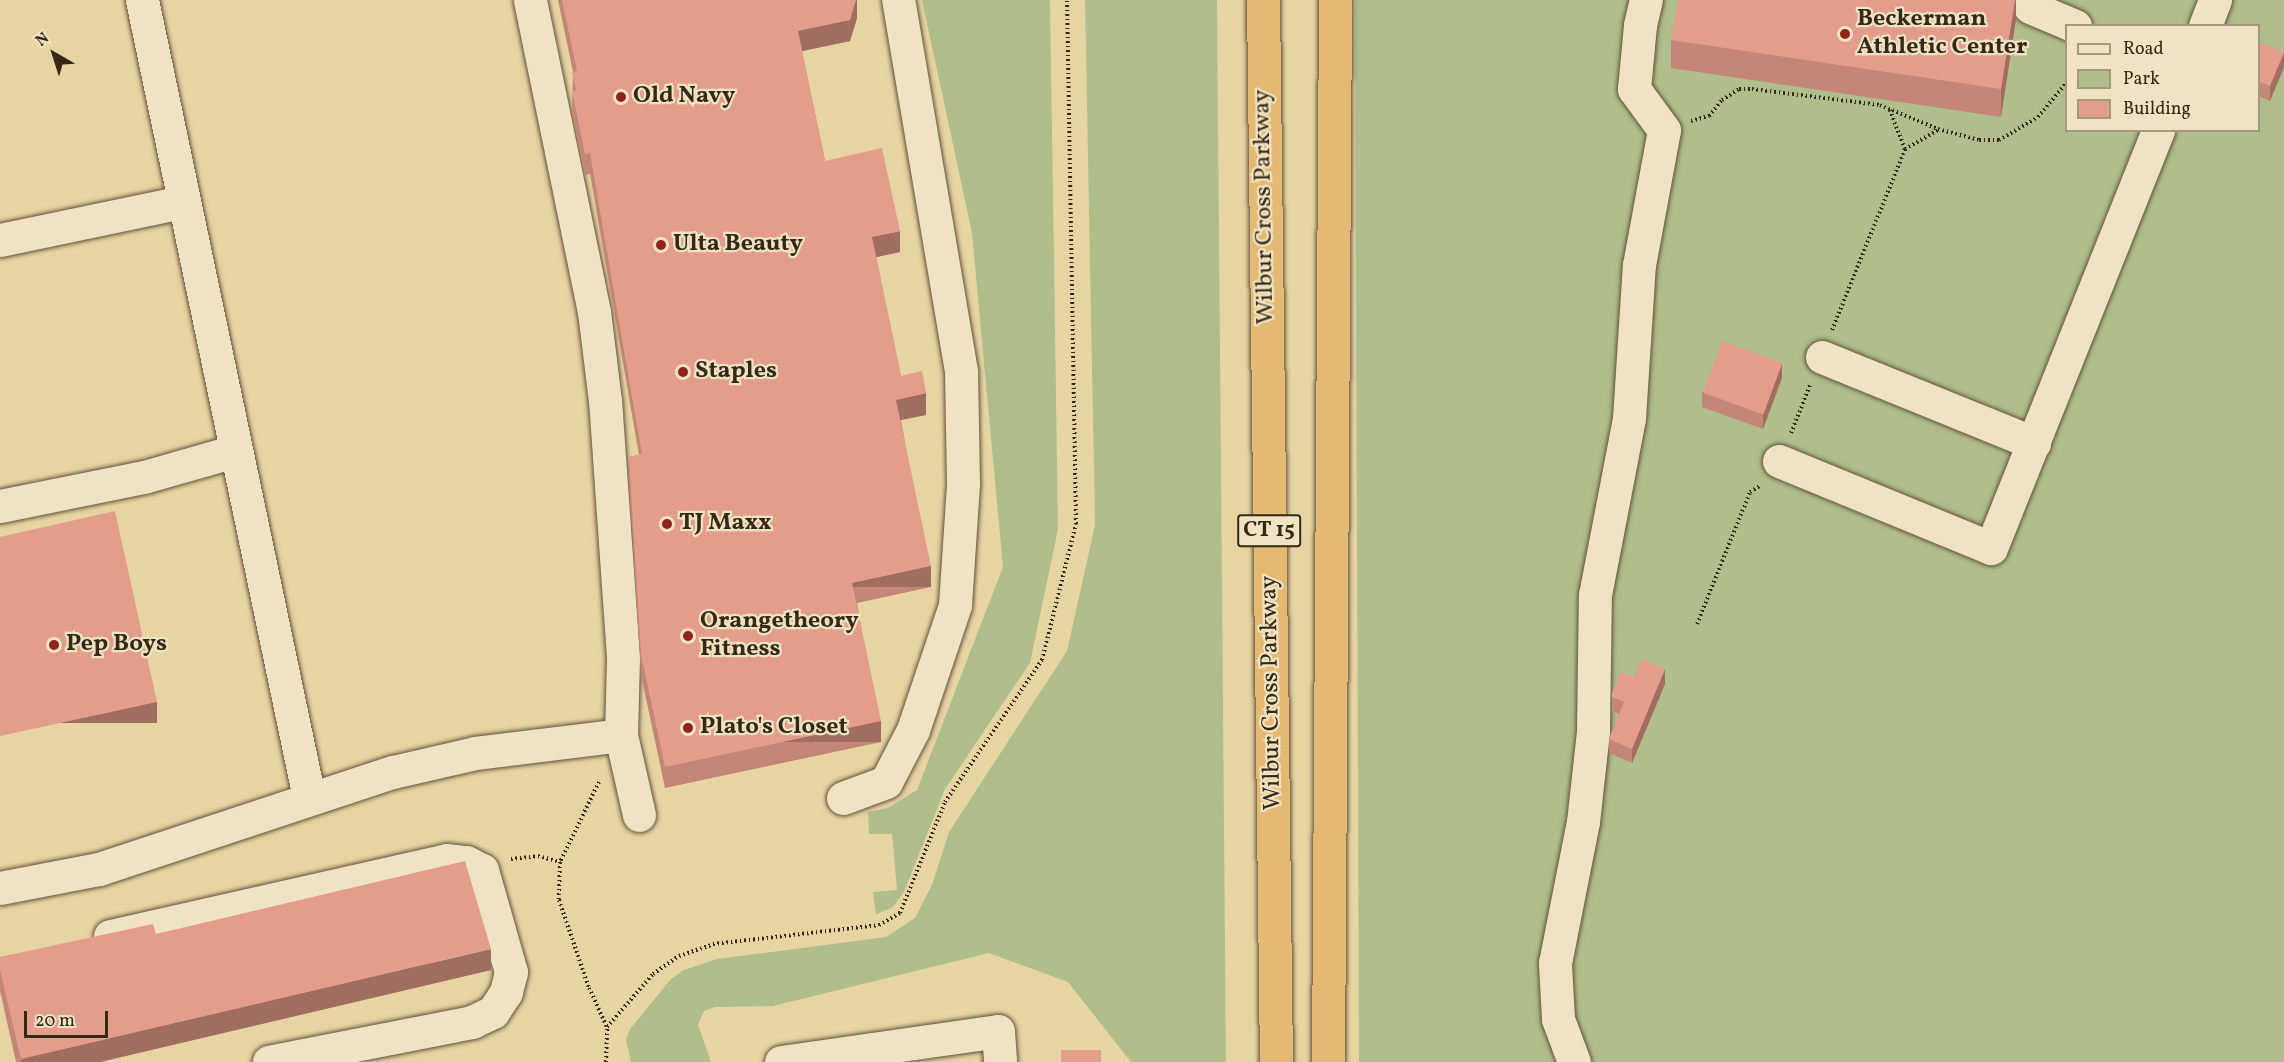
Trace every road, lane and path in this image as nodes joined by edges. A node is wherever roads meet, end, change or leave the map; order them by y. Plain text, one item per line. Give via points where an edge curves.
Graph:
1 (142, 0) edge
2 (530, 0) edge
3 (898, 0) edge
4 (1263, 0) edge
5 (1335, 0) edge
6 (1646, 0) edge
7 (2215, 0) edge
8 (2030, 8) dead end
9 (2070, 24) edge
10 (2206, 24) edge
11 (2065, 85) edge
12 (1888, 108) junction
13 (1938, 129) junction
14 (1664, 130) junction
15 (2157, 132) edge
16 (1905, 148) junction
17 (182, 202) junction
18 (45, 228) junction
19 (0, 240) edge
20 (0, 259) edge
21 (1822, 357) junction
22 (2034, 443) junction
23 (235, 451) junction
24 (1779, 461) junction
25 (0, 506) edge
26 (1697, 624) dead end
27 (621, 735) junction
28 (601, 778) dead end
29 (309, 798) junction
30 (843, 798) dead end
31 (639, 815) dead end
32 (560, 862) junction
33 (482, 870) junction
34 (0, 888) edge
35 (80, 943) edge
36 (269, 1062) edge
37 (606, 1062) edge
38 (781, 1062) edge
39 (1000, 1062) edge
40 (1276, 1062) edge
41 (1328, 1062) edge
42 (1574, 1062) edge

1 - 17 lane
2 - 27 lane via 599,356 610,447 622,657
3 - 30 lane via 962,371 963,483 955,605 913,730 886,782
4 - 40 highway, Wilbur Cross Parkway / CT 15
5 - 41 highway, CT 15
6 - 14 lane via 1634,89
7 - 10 lane
8 - 9 lane
11 - 13 path via 2038,117 1999,140 1979,140
12 - 13 path
12 - 14 path via 1739,89 1722,100 1709,116
12 - 16 path
13 - 16 path
14 - 42 lane via 1639,265 1629,418 1595,595 1593,731 1583,822 1555,963 1558,1019
15 - 22 lane
16 - 21 path
17 - 18 lane
17 - 23 lane
18 - 19 lane
18 - 20 lane
21 - 22 lane
21 - 24 path
22 - 24 lane via 1991,548
23 - 25 lane via 144,477
23 - 29 lane
24 - 26 path via 1764,483 1750,492
27 - 29 lane via 475,753 393,772
27 - 31 lane
28 - 32 path
29 - 34 lane via 99,869
32 - 33 path via 538,856 506,860
32 - 37 path via 559,900 589,988 607,1027
33 - 35 lane via 466,862 446,860
33 - 36 lane via 511,972 506,992 493,1012 472,1022
38 - 39 lane via 998,1031

